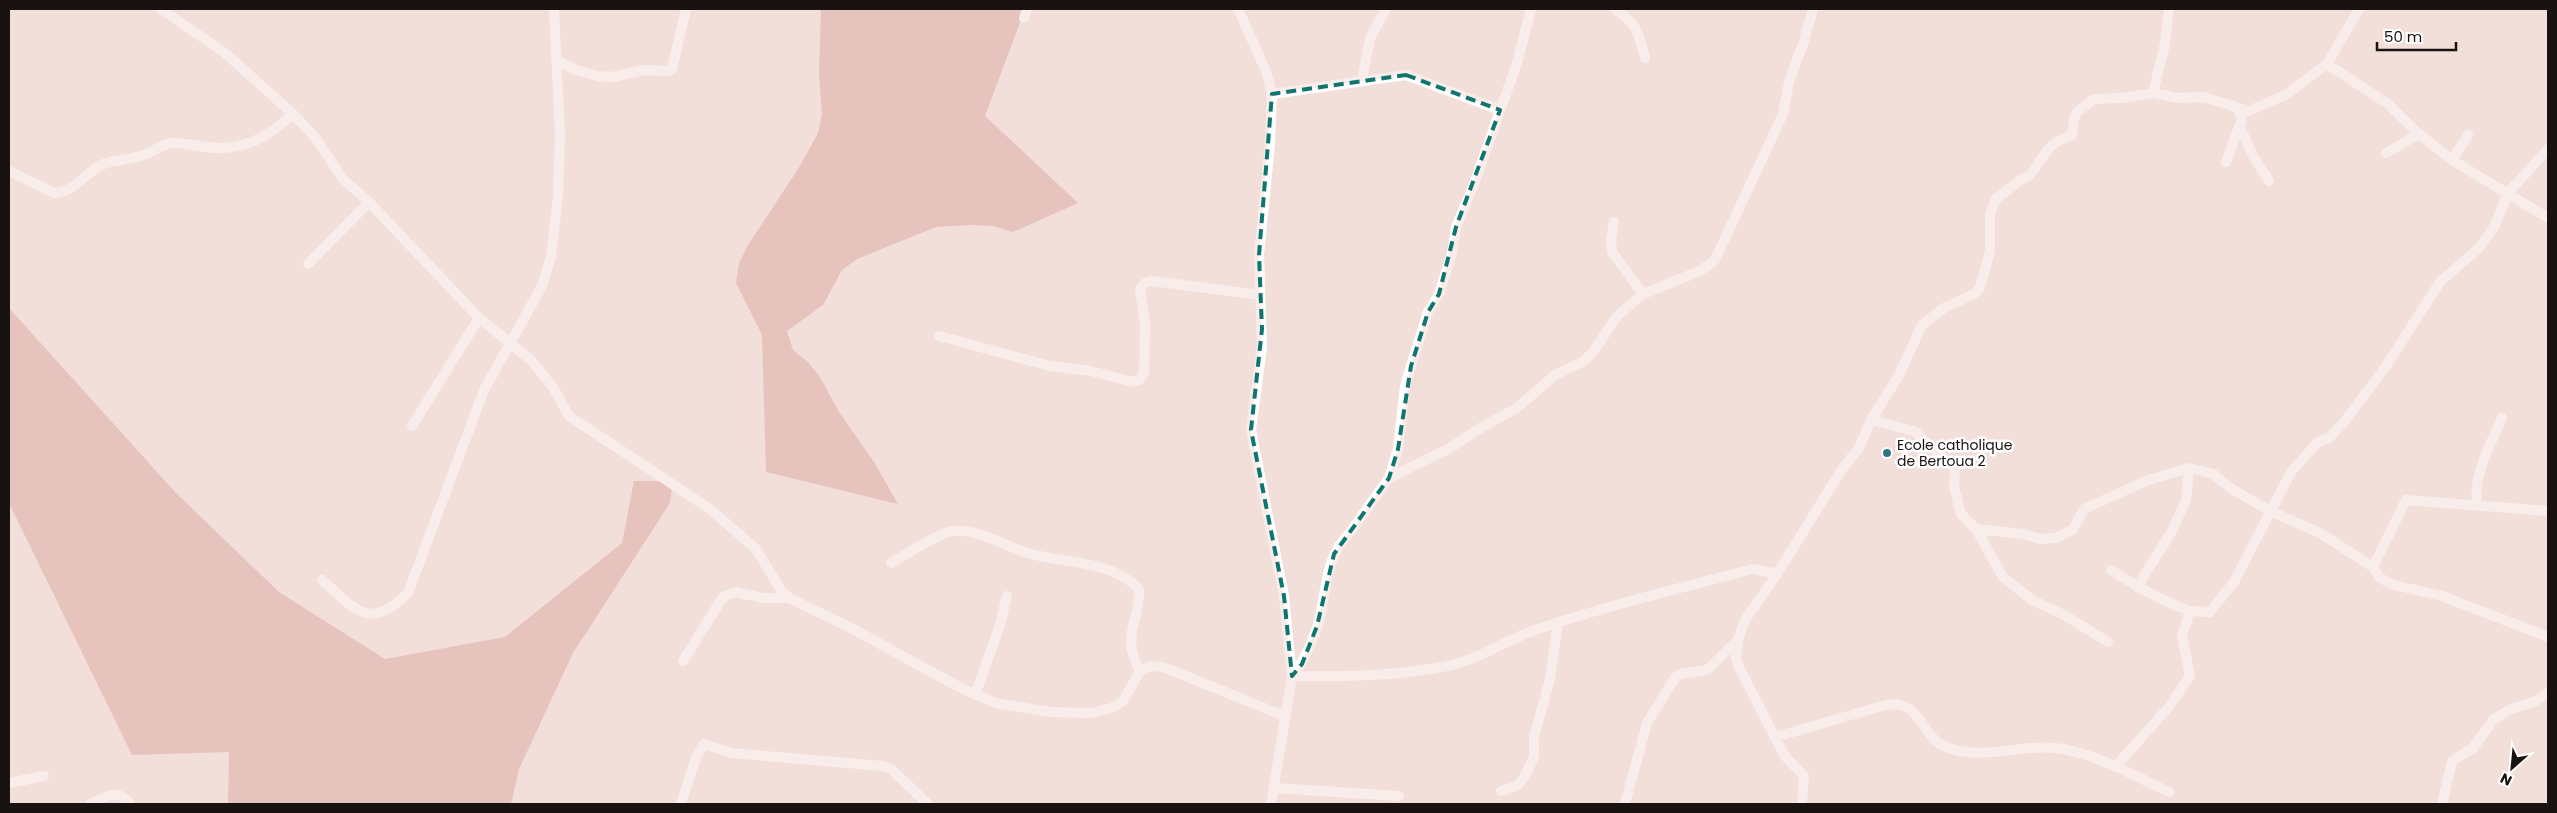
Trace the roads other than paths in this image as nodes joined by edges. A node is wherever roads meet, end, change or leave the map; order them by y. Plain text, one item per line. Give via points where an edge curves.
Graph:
1 (161, 9) edge
2 (554, 9) edge
3 (686, 9) edge
4 (1238, 9) edge
5 (1386, 9) edge
6 (1531, 9) edge
7 (1615, 9) edge
8 (1813, 9) edge
9 (2168, 9) edge
10 (2359, 9) edge
11 (1645, 58) dead end
12 (558, 61) junction
13 (2327, 64) junction
14 (1362, 80) junction
15 (2153, 93) junction
16 (1272, 94) junction
17 (2238, 109) junction
18 (1500, 110) junction
19 (293, 114) junction
20 (2240, 127) junction
21 (2418, 134) junction
22 (2468, 135) dead end
23 (2548, 150) edge
24 (2386, 153) dead end
25 (2452, 160) junction
26 (2226, 162) dead end
27 (9, 171) edge
28 (2269, 181) dead end
29 (2508, 193) junction
30 (368, 202) junction
31 (2548, 218) edge
32 (1614, 222) dead end
33 (308, 264) dead end
34 (1260, 294) junction
35 (1643, 294) junction
36 (479, 318) junction
37 (939, 336) dead end
38 (508, 343) junction
39 (2502, 418) dead end
40 (1871, 420) junction
41 (412, 426) dead end
42 (2189, 468) junction
43 (1389, 478) junction
44 (2477, 505) junction
45 (2548, 510) edge
46 (2272, 512) junction
47 (1976, 529) junction
48 (891, 563) dead end
49 (2373, 567) junction
50 (2112, 570) dead end
51 (1777, 574) junction
52 (322, 580) dead end
53 (2137, 587) junction
54 (1007, 596) dead end
55 (789, 598) junction
56 (2190, 611) junction
57 (1558, 622) junction
58 (2548, 637) edge
59 (1738, 640) junction
60 (2108, 642) dead end
61 (683, 661) dead end
62 (1140, 671) junction
63 (1292, 676) junction
64 (2548, 693) edge
65 (975, 695) junction
66 (1284, 716) junction
67 (1775, 737) junction
68 (2115, 767) junction
69 (44, 776) dead end
70 (9, 783) edge
71 (1274, 788) junction
72 (1500, 791) dead end
73 (2169, 792) dead end
74 (1399, 796) dead end
75 (130, 802) dead end
76 (90, 804) edge
77 (681, 804) edge
78 (928, 804) edge
79 (1271, 804) edge
80 (1625, 804) edge
81 (1802, 804) edge
82 (2442, 804) edge

1 - 19 street via 225,53
2 - 12 street
3 - 12 street via 669,71 645,70 612,77 598,76
4 - 16 street via 1266,71
5 - 14 street via 1370,38
6 - 18 street
7 - 11 street via 1628,17 1638,31
8 - 35 street via 1789,82 1784,114 1716,260 1700,271
9 - 15 street via 2165,44
10 - 13 street
12 - 38 street via 560,144 551,257 542,286
13 - 17 street via 2287,94 2249,111
13 - 21 street via 2388,104
14 - 16 street
14 - 18 street via 1406,75
15 - 17 street via 2178,98 2204,97
15 - 40 street via 2089,101 2074,119 2072,134 2049,148 2030,176 2019,180 1996,199 1990,214 1990,250 1980,288 1944,308 1922,325 1899,374
16 - 34 street via 1259,255
17 - 20 street via 2242,119
18 - 43 street via 1456,227 1452,253 1439,294 1428,312 1411,366 1405,386 1398,450
19 - 27 street via 273,133 252,142 221,148 170,143 142,156 107,162 92,170 72,190 62,193 54,193
19 - 30 street via 315,137 343,180
20 - 26 street
20 - 28 street
21 - 24 street
21 - 25 street
22 - 25 street
23 - 29 street
25 - 29 street
29 - 31 street
29 - 46 street via 2494,227 2479,248 2440,282 2384,369 2344,422 2329,438 2318,442 2291,472
30 - 33 street
30 - 36 street
32 - 35 street via 1610,239 1612,252
34 - 37 street via 1152,281 1145,283 1140,289 1145,324 1144,372 1139,380 1132,382 1091,371 1050,366
34 - 63 street via 1262,347 1252,430 1284,596
35 - 43 street via 1617,316 1584,361 1555,375 1517,408 1450,448
36 - 38 street
36 - 41 street
38 - 52 street via 484,390 408,593 382,611 368,615 358,612
38 - 55 street via 532,361 554,389 568,416 710,509 756,549
39 - 44 street via 2481,466 2475,489
40 - 47 street via 1914,431 1955,469 1954,487 1961,514
40 - 51 street via 1859,448 1842,469
42 - 46 street via 2213,474
42 - 47 street via 2148,480 2084,509 2073,529 2056,538 2040,539
42 - 53 street via 2186,500 2172,531
43 - 63 street via 1334,554 1318,626 1302,664
44 - 45 street
44 - 49 street via 2406,500
46 - 49 street via 2320,533
46 - 56 street via 2234,582 2210,612
47 - 60 street via 2003,577 2032,600
48 - 62 street via 949,531 968,531 1029,553 1109,570 1139,589 1140,599 1130,641 1132,656
49 - 58 street via 2380,578 2394,585 2442,596
50 - 53 street
51 - 57 street via 1753,568
51 - 59 street via 1746,620
53 - 56 street
54 - 65 street
55 - 61 street via 764,598 736,592 723,597
55 - 65 street
56 - 68 street via 2182,635 2190,676 2168,708
57 - 63 street via 1447,666 1360,677
57 - 72 street via 1550,679 1534,737 1534,758 1517,786
59 - 67 street via 1738,665
59 - 80 street via 1707,670 1680,674 1675,678 1647,723
62 - 65 street via 1123,701 1112,708 1091,713 1051,712
62 - 66 street via 1149,666 1163,667
63 - 66 street
64 - 82 street via 2536,702 2511,708 2494,719 2473,748 2452,761
66 - 71 street
67 - 68 street via 1896,704 1916,714 1931,738 1960,752 2062,749
67 - 81 street via 1784,755 1804,776
68 - 73 street
69 - 70 street
71 - 74 street
71 - 79 street
75 - 76 street via 115,793
77 - 78 street via 697,755 704,744 731,753 883,766 891,769

